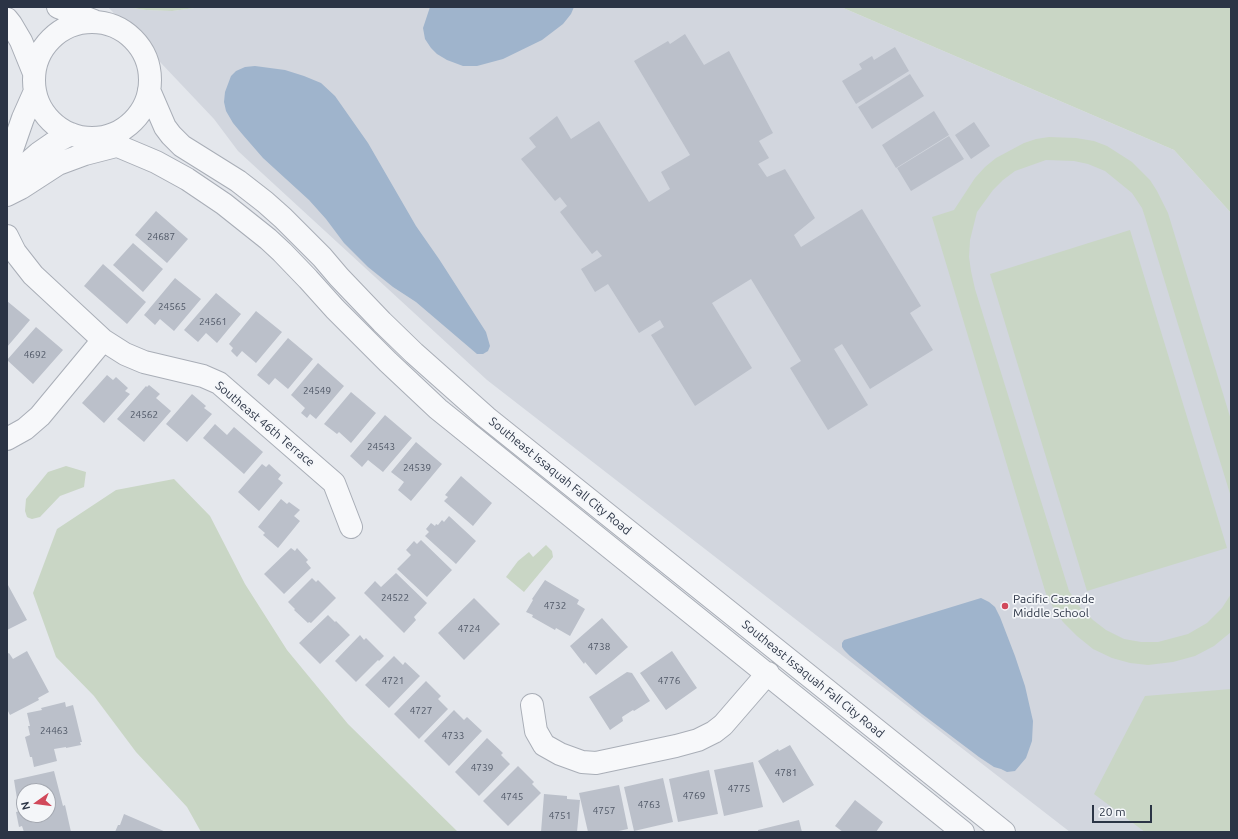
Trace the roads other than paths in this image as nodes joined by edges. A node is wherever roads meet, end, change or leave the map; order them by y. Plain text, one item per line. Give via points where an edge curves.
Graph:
1 (58, 7) edge
2 (7, 19) edge
3 (95, 21) junction
4 (34, 82) junction
5 (149, 90) junction
6 (80, 136) junction
7 (118, 146) junction
8 (7, 164) edge
9 (7, 188) edge
10 (7, 195) edge
11 (7, 236) edge
12 (103, 340) junction
13 (7, 439) edge
14 (351, 527) dead end
15 (768, 674) junction
16 (532, 705) dead end
17 (963, 832) edge
18 (1004, 832) edge

1 - 3 street
2 - 4 street via 21,41
3 - 4 street via 78,23 61,30 48,41 39,56
3 - 5 street via 113,25 128,34 141,47 148,63 151,80
4 - 6 street via 40,105 48,118 60,129
4 - 8 street
5 - 6 street via 140,114 119,132 104,137
5 - 18 street, Southeast Issaquah Fall City Road via 171,136 266,202 382,322 486,417
6 - 7 street, Southeast Issaquah Fall City Road
6 - 9 street via 52,144 39,152
7 - 10 street via 58,164
7 - 15 street, Southeast Issaquah Fall City Road via 187,179 263,235 438,409
11 - 12 street, Southeast 46th Terrace via 15,252 33,275
12 - 13 street via 40,416 25,429
12 - 14 street, Southeast 46th Terrace via 144,362 204,376 219,383 334,482
15 - 16 street via 714,732 676,746 596,763 582,762 544,745 536,731
15 - 17 street, Southeast Issaquah Fall City Road

